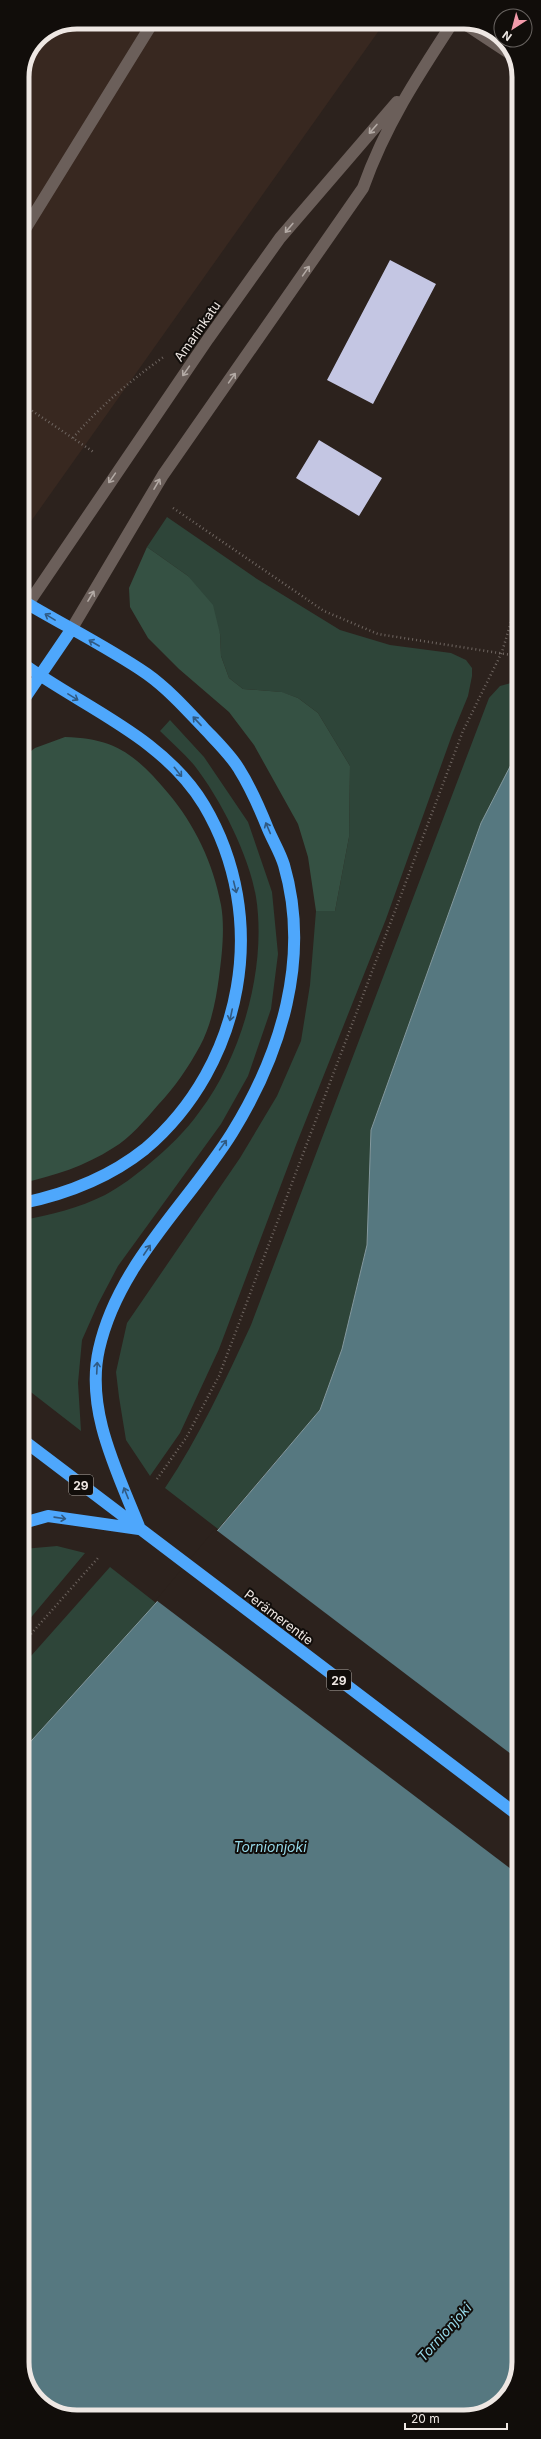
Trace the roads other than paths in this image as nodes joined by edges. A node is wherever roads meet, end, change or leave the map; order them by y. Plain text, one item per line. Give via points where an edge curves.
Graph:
1 (149, 29) edge
2 (448, 29) edge
3 (475, 31) edge
4 (503, 49) edge
5 (408, 90) junction
6 (29, 223) edge
7 (29, 602) edge
8 (29, 610) edge
9 (71, 630) junction
10 (29, 668) edge
11 (40, 676) junction
12 (29, 692) edge
13 (29, 1202) edge
14 (29, 1445) edge
15 (29, 1521) edge
16 (140, 1529) junction
17 (512, 1811) edge

1 - 6 street
2 - 5 street, Amarinkatu
3 - 4 street
5 -> 7 street, Amarinkatu via 276,244 199,352
9 -> 5 street, Amarinkatu via 163,475 363,188 374,158
9 -> 8 highway
9 - 11 highway
16 -> 9 highway via 104,1440 96,1389 98,1351 123,1284 230,1135 258,1087 282,1029 294,967 292,913 284,864 239,768 179,702 148,675
10 - 11 highway
11 - 12 highway
11 -> 13 highway via 129,730 180,773 204,804 225,849 237,898 242,940 239,977 230,1021 217,1055 178,1117 144,1149 111,1172 78,1187
14 - 16 highway, Perämerentie / 29
15 -> 16 highway via 48,1516
16 - 17 highway, Perämerentie / 29

